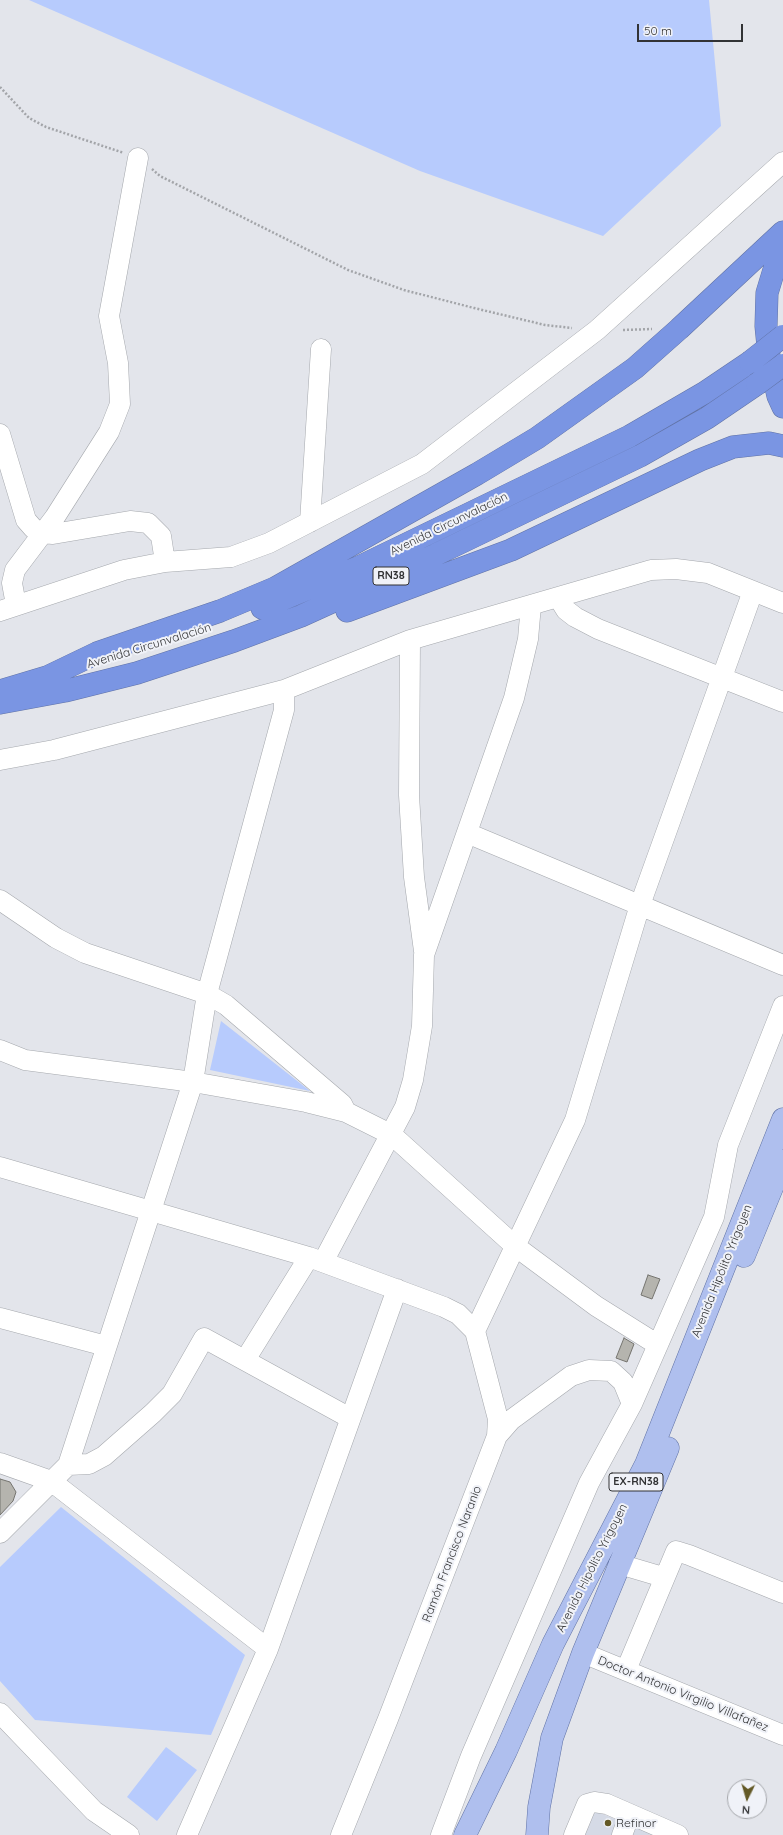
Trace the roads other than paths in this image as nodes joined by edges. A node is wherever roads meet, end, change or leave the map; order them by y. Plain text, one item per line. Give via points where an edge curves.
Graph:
1 (138, 158) road end
2 (783, 162) edge
3 (783, 232) edge
4 (783, 250) edge
5 (783, 336) edge
6 (321, 349) dead end
7 (783, 365) edge
8 (783, 407) edge
9 (0, 434) edge
10 (783, 446) edge
11 (310, 522) junction
12 (42, 533) junction
13 (165, 562) junction
14 (753, 590) junction
15 (558, 597) junction
16 (783, 603) edge
17 (531, 605) junction
18 (8, 608) edge
19 (410, 640) junction
20 (137, 673) junction
21 (47, 677) junction
22 (721, 678) junction
23 (284, 690) junction
24 (0, 691) edge
25 (783, 702) edge
26 (0, 703) edge
27 (0, 760) edge
28 (467, 834) junction
29 (0, 900) edge
30 (640, 905) junction
31 (424, 955) junction
32 (783, 965) edge
33 (207, 994) junction
34 (783, 1006) edge
35 (0, 1050) edge
36 (193, 1082) junction
37 (346, 1112) junction
38 (783, 1119) edge
39 (392, 1135) junction
40 (783, 1161) edge
41 (0, 1167) edge
42 (151, 1212) junction
43 (516, 1246) junction
44 (316, 1260) junction
45 (397, 1289) junction
46 (0, 1318) edge
47 (475, 1331) junction
48 (658, 1345) junction
49 (106, 1346) junction
50 (244, 1360) junction
51 (632, 1404) junction
52 (350, 1418) junction
53 (497, 1436) junction
54 (0, 1463) edge
55 (68, 1465) junction
56 (51, 1481) junction
57 (0, 1533) edge
58 (619, 1564) junction
59 (663, 1577) junction
60 (783, 1593) edge
61 (268, 1649) junction
62 (583, 1653) junction
63 (626, 1670) junction
64 (0, 1713) edge
65 (783, 1735) edge
66 (630, 1814) junction
67 (117, 1832) edge
68 (187, 1835) edge
69 (341, 1835) edge
70 (441, 1835) edge
71 (465, 1835) edge
72 (537, 1835) edge
73 (574, 1835) edge
74 (622, 1835) edge
75 (678, 1835) edge

1 - 12 street via 109,316 118,363 120,404 109,432
2 - 11 street via 597,330 422,464
3 - 21 highway via 634,368 537,438 275,588 220,611 97,653
4 - 8 highway via 777,260 767,292 766,326 768,356
5 - 21 highway, Avenida Circunvalación / RN38, bridge via 704,393 630,436 359,567 294,596 232,619 134,652
6 - 11 street
7 - 20 highway, Avenida Circunvalación / RN38, bridge via 707,418 640,456 375,584 249,636
9 - 12 street via 26,520
10 - 20 highway via 768,442 733,447 700,460 512,550 461,570 258,640
11 - 13 street via 269,543 231,557
12 - 13 street via 53,534 130,521 148,523 161,536
12 - 18 street via 15,570
13 - 18 street via 124,570
14 - 15 street via 708,573 676,569 651,570
14 - 16 street
14 - 22 street
15 - 17 street
15 - 22 street via 566,610 598,629
17 - 19 street
17 - 28 street via 528,638 514,698
19 - 23 street
19 - 31 street via 409,796 414,877
20 - 26 highway, Avenida Circunvalación / RN38 via 65,691
21 - 24 highway, Avenida Circunvalación / RN38
22 - 25 street
22 - 30 street
23 - 27 street via 54,750
23 - 33 street via 284,710
28 - 30 street
28 - 31 street
29 - 33 street via 56,938 85,952
30 - 32 street
30 - 43 street via 575,1120
31 - 39 street via 422,1026 413,1080 406,1107
33 - 36 street
33 - 37 street via 232,1010 342,1104
34 - 48 street via 728,1145 714,1217
35 - 36 street via 25,1060
36 - 37 street via 306,1102
36 - 42 street
37 - 39 street
38 - 71 main road, Avenida Hipólito Yrigoyen / EX-RN38 via 646,1464 553,1644 506,1751
39 - 43 street
39 - 44 street
40 - 58 main road, Avenida Hipólito Yrigoyen / EX-RN38
41 - 42 street
42 - 44 street
42 - 49 street
43 - 47 street
43 - 48 street via 596,1306
44 - 45 street
44 - 50 street
45 - 47 street via 458,1314
45 - 52 street
46 - 49 street
47 - 53 street via 498,1419
48 - 51 street
49 - 55 street
50 - 52 street
50 - 55 street via 204,1338 172,1394 153,1413 104,1456 89,1464
51 - 53 street, Ramón Francisco Naranio via 623,1382 611,1371 589,1370 571,1376 512,1420
51 - 70 street via 589,1483 471,1756
52 - 61 street
53 - 69 street, Ramón Francisco Naranio
54 - 56 street
55 - 56 street
56 - 57 street
56 - 61 street
58 - 59 street
58 - 62 main road, Avenida Hipólito Yrigoyen / EX-RN38
59 - 60 street via 676,1551
59 - 63 street
61 - 68 street
62 - 63 street, Doctor Antonio Virgilio Villafañez
62 - 72 main road, Avenida Hipólito Yrigoyen / EX-RN38 via 552,1738 538,1807
63 - 65 street, Doctor Antonio Virgilio Villafañez
64 - 67 street
66 - 73 street via 606,1804 586,1804
66 - 74 street
66 - 75 street

